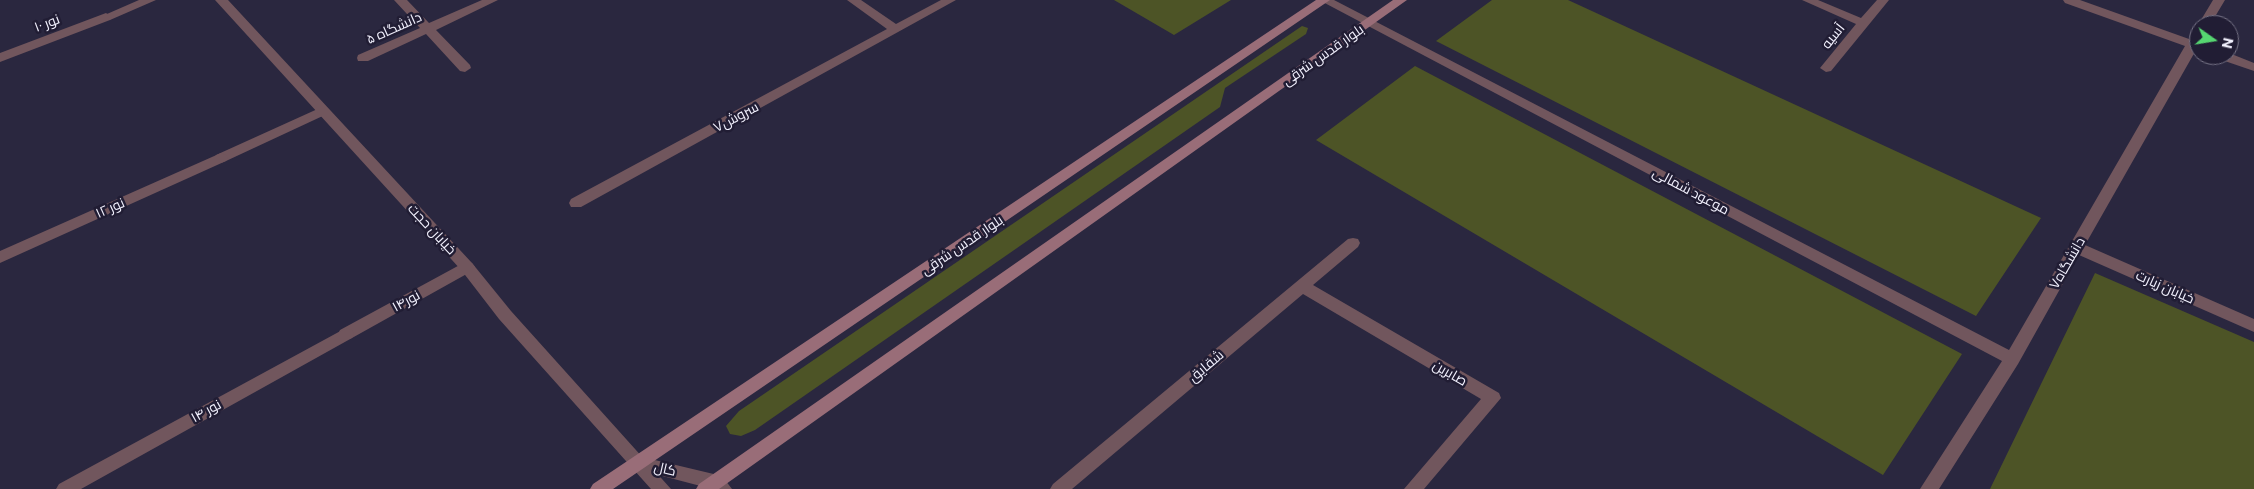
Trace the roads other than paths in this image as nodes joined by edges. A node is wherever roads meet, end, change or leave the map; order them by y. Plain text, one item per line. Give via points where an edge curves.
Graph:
1 (150, 0) edge
2 (221, 0) edge
3 (400, 0) edge
4 (492, 0) edge
5 (853, 0) edge
6 (950, 0) edge
7 (1325, 0) edge
8 (1402, 0) edge
9 (1808, 0) edge
10 (1883, 0) edge
11 (2069, 0) edge
12 (2219, 0) edge
13 (2210, 15) edge
14 (1370, 22) junction
15 (1863, 23) junction
16 (428, 28) junction
17 (896, 30) junction
18 (2189, 39) edge
19 (2189, 56) edge
20 (0, 58) edge
21 (363, 58) dead end
22 (2239, 62) edge
23 (2254, 67) edge
24 (465, 68) dead end
25 (1826, 68) dead end
26 (322, 110) junction
27 (576, 203) dead end
28 (1353, 243) dead end
29 (2076, 247) junction
30 (0, 257) edge
31 (467, 267) junction
32 (1302, 286) junction
33 (2254, 326) edge
34 (346, 334) joint
35 (2012, 359) junction
36 (638, 463) junction
37 (715, 486) edge
38 (65, 489) edge
39 (599, 489) edge
40 (662, 489) edge
41 (1059, 489) edge
42 (1413, 489) edge
43 (1930, 489) edge

1 - 20 street, نور ۱۰
2 - 26 street, خیابان حجت
3 - 16 street
4 - 16 street, دانشگاه ۵
5 - 17 street
6 - 17 street, سروش۷
7 - 14 street, موعود شمالی
7 - 36 main road, بلوار قدس شرقی
8 - 14 main road, بلوار قدس شرقی
9 - 15 street
10 - 15 street, آسیه
11 - 18 street
12 - 13 street
14 - 35 street, موعود شمالی
14 - 37 main road, بلوار قدس شرقی
15 - 25 street, آسیه
16 - 21 street, دانشگاه ۵
16 - 24 street
17 - 27 street, سروش۷
19 - 29 street, دانشگاه۷
22 - 23 street
26 - 30 street, نور ۱۲
26 - 31 street, خیابان حجت
28 - 32 street, شقایق
29 - 33 street, خیابان زیارت
29 - 35 street, دانشگاه۷
31 - 34 street, نور۱۴
31 - 36 street, خیابان حجت
32 - 41 street, شقایق
32 - 42 street, صابرین via 1493,398
34 - 38 street, نور ۱۴
35 - 43 street, دانشگاه۷
36 - 37 street, کال
36 - 39 main road, بلوار قدس شرقی
36 - 40 street, کال

